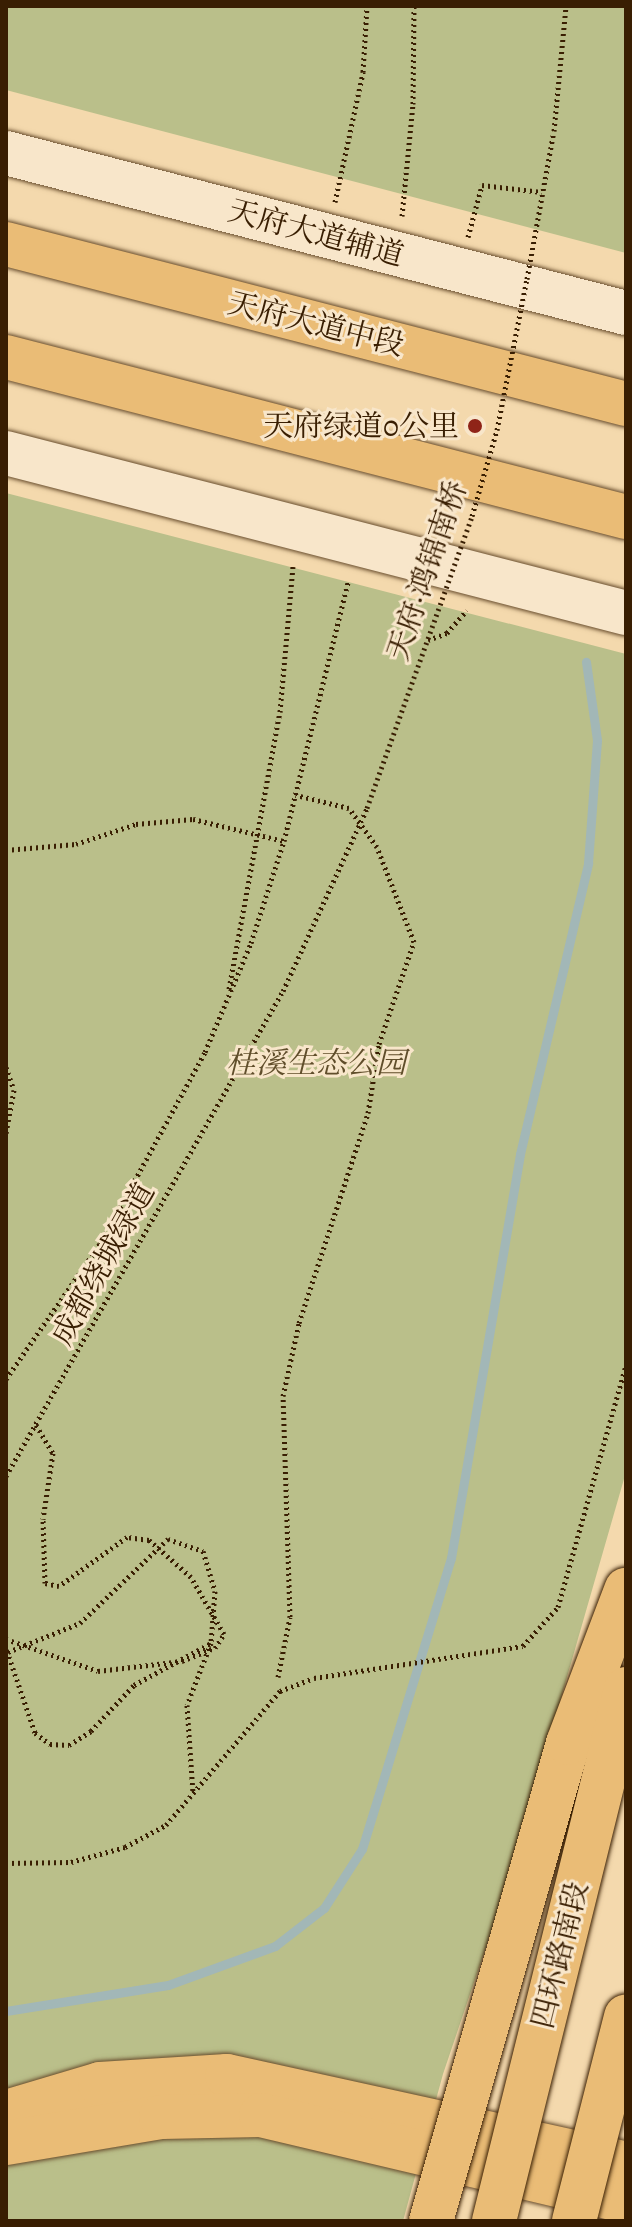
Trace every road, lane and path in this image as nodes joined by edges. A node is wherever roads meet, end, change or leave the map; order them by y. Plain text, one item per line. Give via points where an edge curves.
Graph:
1 (367, 6) edge
2 (414, 6) edge
3 (566, 6) edge
4 (6, 153) edge
5 (340, 178) dead end
6 (542, 192) junction
7 (406, 195) dead end
8 (6, 234) edge
9 (6, 244) edge
10 (464, 250) dead end
11 (70, 260) junction
12 (626, 313) edge
13 (18, 362) edge
14 (626, 404) edge
15 (6, 453) edge
16 (626, 517) edge
17 (293, 567) dead end
18 (351, 582) dead end
19 (472, 605) dead end
20 (626, 613) edge
21 (428, 640) junction
22 (296, 795) junction
23 (261, 835) junction
24 (284, 841) junction
25 (6, 850) edge
26 (226, 1003) junction
27 (6, 1067) edge
28 (236, 1073) joint
29 (6, 1133) edge
30 (626, 1365) edge
31 (6, 1379) edge
32 (36, 1425) junction
33 (6, 1476) edge
34 (626, 1590) edge
35 (6, 1639) edge
36 (211, 1643) junction
37 (7, 1652) edge
38 (278, 1677) dead end
39 (626, 1689) edge
40 (193, 1794) junction
41 (6, 1863) edge
42 (626, 2017) edge
43 (6, 2112) edge
44 (6, 2143) edge
45 (626, 2164) edge
46 (626, 2201) edge
47 (431, 2221) edge
48 (494, 2221) edge
49 (574, 2221) edge

1 - 5 path via 363,72
2 - 7 path
3 - 6 path, 天府·鸿锦南桥, bridge
4 - 12 street, 天府大道辅道
6 - 10 path via 482,185
6 - 21 path, 天府·鸿锦南桥, bridge via 497,430
8 - 11 street
9 - 11 main road, 天府大道中段
11 - 14 main road, 天府大道中段
13 - 16 main road
15 - 20 street
17 - 23 path via 280,712
18 - 22 path
19 - 21 path via 447,633
21 - 28 path, 天府·鸿锦南桥, bridge via 367,808 283,991
22 - 24 path
22 - 38 path via 349,808 377,847 414,942 379,1044 368,1113 299,1323 283,1396 290,1617
23 - 24 path
23 - 25 path via 193,819 136,824 76,844
23 - 26 path
24 - 26 path
26 - 31 path via 205,1052 100,1244
27 - 29 path via 14,1090
28 - 32 path, 成都绕城绿道
30 - 40 path via 558,1607 523,1646 314,1678 280,1691
32 - 33 path, 成都绕城绿道
32 - 35 path, bridge via 53,1453 43,1519 45,1583 59,1586 127,1537 149,1540 191,1577 224,1634 215,1648 182,1661 98,1671
34 - 47 main road, bridge via 568,1743
36 - 37 path via 134,1685 91,1731 69,1745 50,1744 35,1733
36 - 37 path via 215,1591 203,1551 168,1539 80,1623
36 - 40 path via 187,1705
39 - 48 main road, 四环路南段, bridge
40 - 41 path via 166,1825 125,1847 71,1862
42 - 49 main road, bridge
43 - 45 main road via 100,2084 227,2076
44 - 46 main road via 161,2117 261,2115

